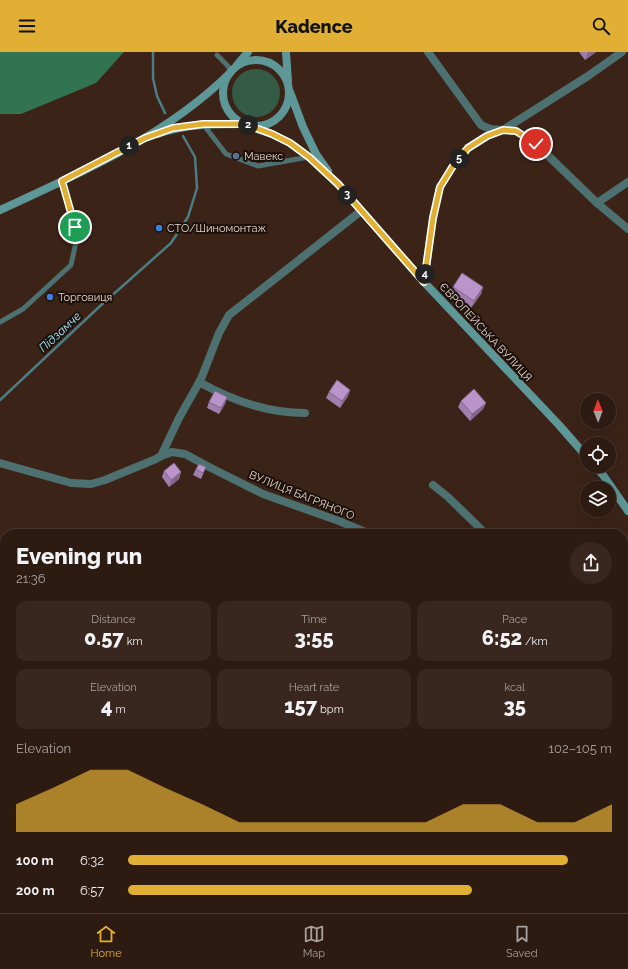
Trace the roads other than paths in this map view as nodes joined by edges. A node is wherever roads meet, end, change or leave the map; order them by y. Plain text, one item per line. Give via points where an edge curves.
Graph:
1 (248, 52) edge
2 (286, 52) edge
3 (428, 52) edge
4 (622, 52) edge
5 (217, 55) dead end
6 (232, 72) junction
7 (288, 87) junction
8 (203, 124) junction
9 (248, 125) junction
10 (503, 130) junction
11 (145, 138) junction
12 (309, 157) junction
13 (62, 181) junction
14 (628, 182) edge
15 (338, 184) junction
16 (597, 202) junction
17 (0, 210) edge
18 (361, 211) junction
19 (628, 229) edge
20 (424, 282) junction
21 (0, 322) edge
22 (199, 382) junction
23 (305, 413) dead end
24 (580, 449) edge
25 (161, 456) junction
26 (0, 463) edge
27 (600, 473) edge
28 (433, 485) dead end
29 (628, 511) edge
30 (358, 529) edge
31 (481, 529) edge

1 - 6 main road
2 - 7 main road
3 - 10 street via 481,125
4 - 10 street
5 - 6 lane
6 - 7 main road via 247,62 262,61 280,71
6 - 9 main road via 224,87 225,103 232,116
6 - 11 main road via 195,105
7 - 9 main road via 287,104 279,117 265,125
7 - 15 main road via 316,154
8 - 9 main road
8 - 11 main road via 173,128
8 - 12 lane via 226,154 258,166
9 - 12 main road via 290,143
10 - 16 street via 516,131 536,144
10 - 20 street via 468,148 440,187
11 - 13 main road
12 - 15 main road
13 - 17 main road
13 - 21 lane via 75,227 76,242 71,265 23,309
14 - 16 street
15 - 18 main road, ЄВРОПЕЙСЬКА ВУЛИЦЯ
16 - 19 street
18 - 20 main road, ЄВРОПЕЙСЬКА ВУЛИЦЯ
18 - 22 street via 229,315
20 - 24 main road, ЄВРОПЕЙСЬКА ВУЛИЦЯ
22 - 23 street via 217,392 266,409
22 - 25 street
25 - 26 street, ВУЛИЦЯ БАГРЯНОГО via 91,484 71,483
25 - 30 street, ВУЛИЦЯ БАГРЯНОГО via 172,452 185,454 263,494
27 - 29 main road
28 - 31 street

